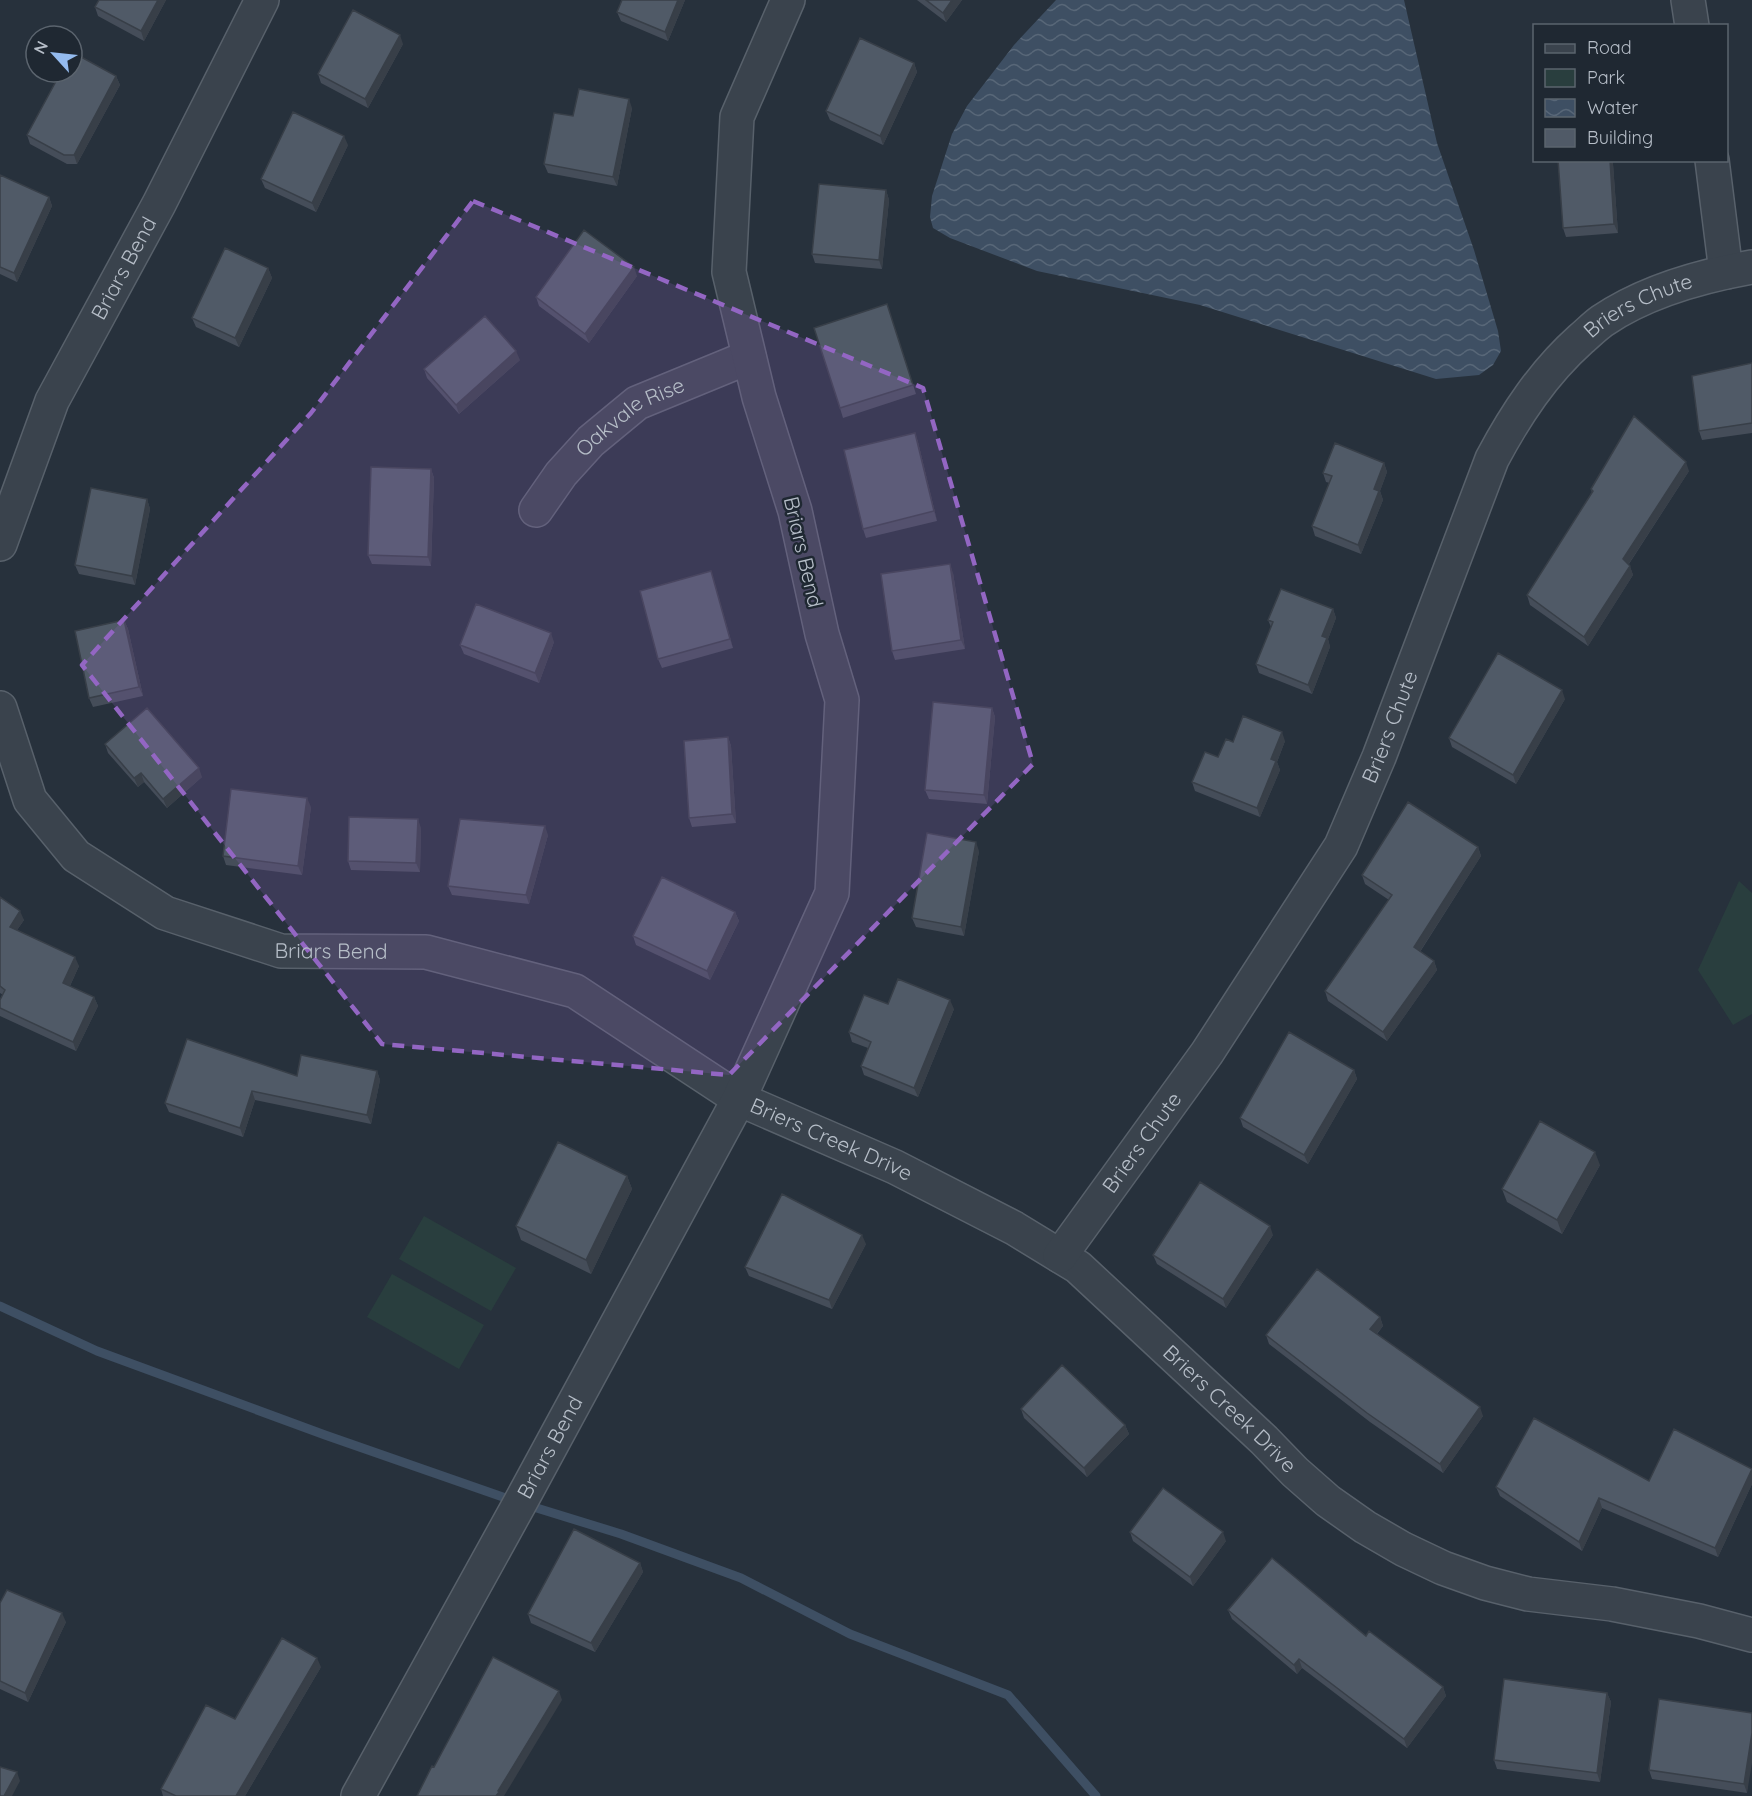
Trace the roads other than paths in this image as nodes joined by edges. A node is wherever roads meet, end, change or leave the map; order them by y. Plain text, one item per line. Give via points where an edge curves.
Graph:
1 (262, 0) edge
2 (788, 0) edge
3 (1688, 0) edge
4 (1692, 24) edge
5 (1712, 162) edge
6 (1739, 269) edge
7 (749, 357) junction
8 (536, 510) dead end
9 (0, 544) edge
10 (0, 708) edge
11 (5, 742) edge
12 (739, 1099) junction
13 (1060, 1256) junction
14 (1752, 1635) edge
15 (358, 1796) edge

1 - 9 street, Briars Bend via 159,204 52,401
2 - 7 street, Briars Bend via 737,117 729,272
3 - 4 street
5 - 6 street
6 - 13 street, Briers Chute via 1682,283 1602,321 1538,384 1513,420 1492,459 1379,757 1341,846 1208,1053
7 - 8 street, Oakvale Rise via 637,403 591,441
7 - 12 street, Briars Bend via 795,511 822,634 842,700 832,893
10 - 11 street, Briars Bend
11 - 12 street, Briars Bend via 30,800 76,856 165,913 281,951 426,952 575,991
12 - 13 street, Briers Creek Drive via 895,1167
12 - 15 street, Briars Bend
13 - 14 street, Briers Creek Drive via 1078,1267 1328,1501 1403,1549 1464,1576 1528,1594 1612,1604

